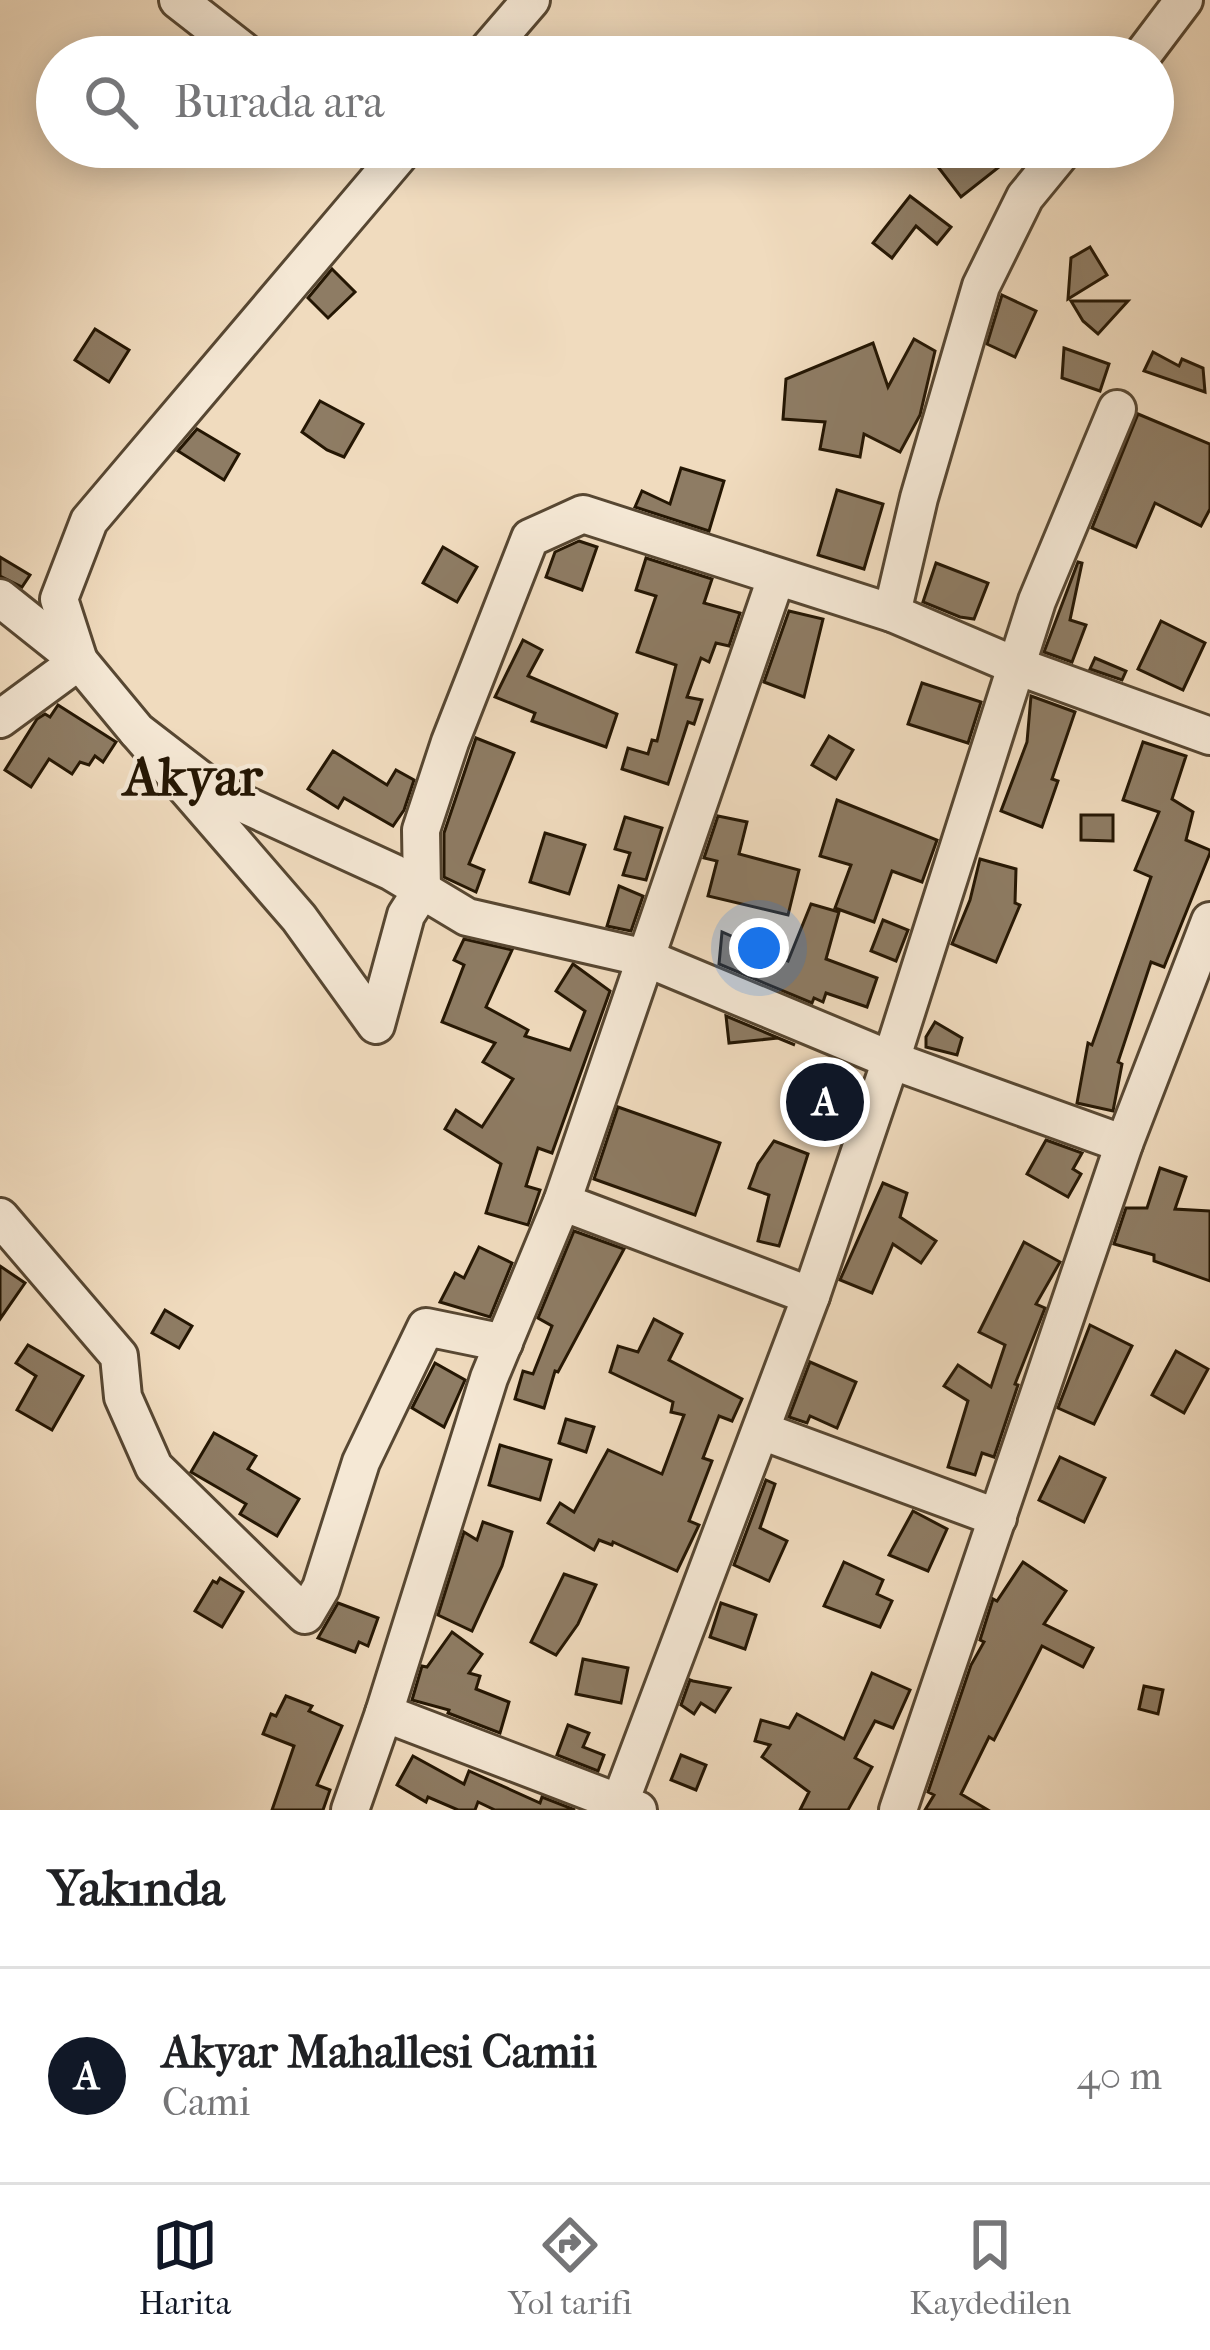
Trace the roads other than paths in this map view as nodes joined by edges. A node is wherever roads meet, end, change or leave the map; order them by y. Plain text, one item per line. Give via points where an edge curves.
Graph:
1 (178, 0) edge
2 (530, 0) edge
3 (1176, 12) edge
4 (1210, 18) edge
5 (224, 36) edge
6 (500, 36) edge
7 (1157, 36) edge
8 (376, 168) edge
9 (1049, 168) edge
10 (1117, 409) dead end
11 (776, 578) junction
12 (0, 598) edge
13 (892, 614) junction
14 (79, 661) junction
15 (1014, 665) junction
16 (0, 719) edge
17 (137, 731) junction
18 (1210, 736) edge
19 (422, 890) junction
20 (1210, 922) edge
21 (646, 958) junction
22 (891, 1060) junction
23 (1124, 1144) junction
24 (562, 1202) junction
25 (0, 1217) edge
26 (811, 1297) junction
27 (504, 1343) junction
28 (762, 1431) junction
29 (998, 1518) junction
30 (384, 1714) junction
31 (625, 1808) edge
32 (350, 1810) edge
33 (898, 1810) edge

1 - 5 street
2 - 6 street
3 - 4 street
3 - 7 street
8 - 14 street via 88,521 59,599
9 - 13 street via 1025,197 981,286
10 - 15 street
11 - 13 street
11 - 19 street via 583,514 530,538 421,830
11 - 21 street
12 - 14 street
13 - 15 street
14 - 16 street
14 - 17 street
15 - 18 street
15 - 22 street
17 - 19 street via 215,791
17 - 19 street via 298,918 376,1025 406,915
19 - 21 street via 467,917
20 - 23 street
21 - 22 street
21 - 24 street
22 - 23 street
22 - 26 street
23 - 29 street
24 - 26 street
24 - 27 street
25 - 27 street via 119,1356 123,1397 154,1467 305,1616 361,1462 426,1327
26 - 28 street
27 - 30 street
28 - 29 street
28 - 31 street
29 - 33 street
30 - 31 street
30 - 32 street

